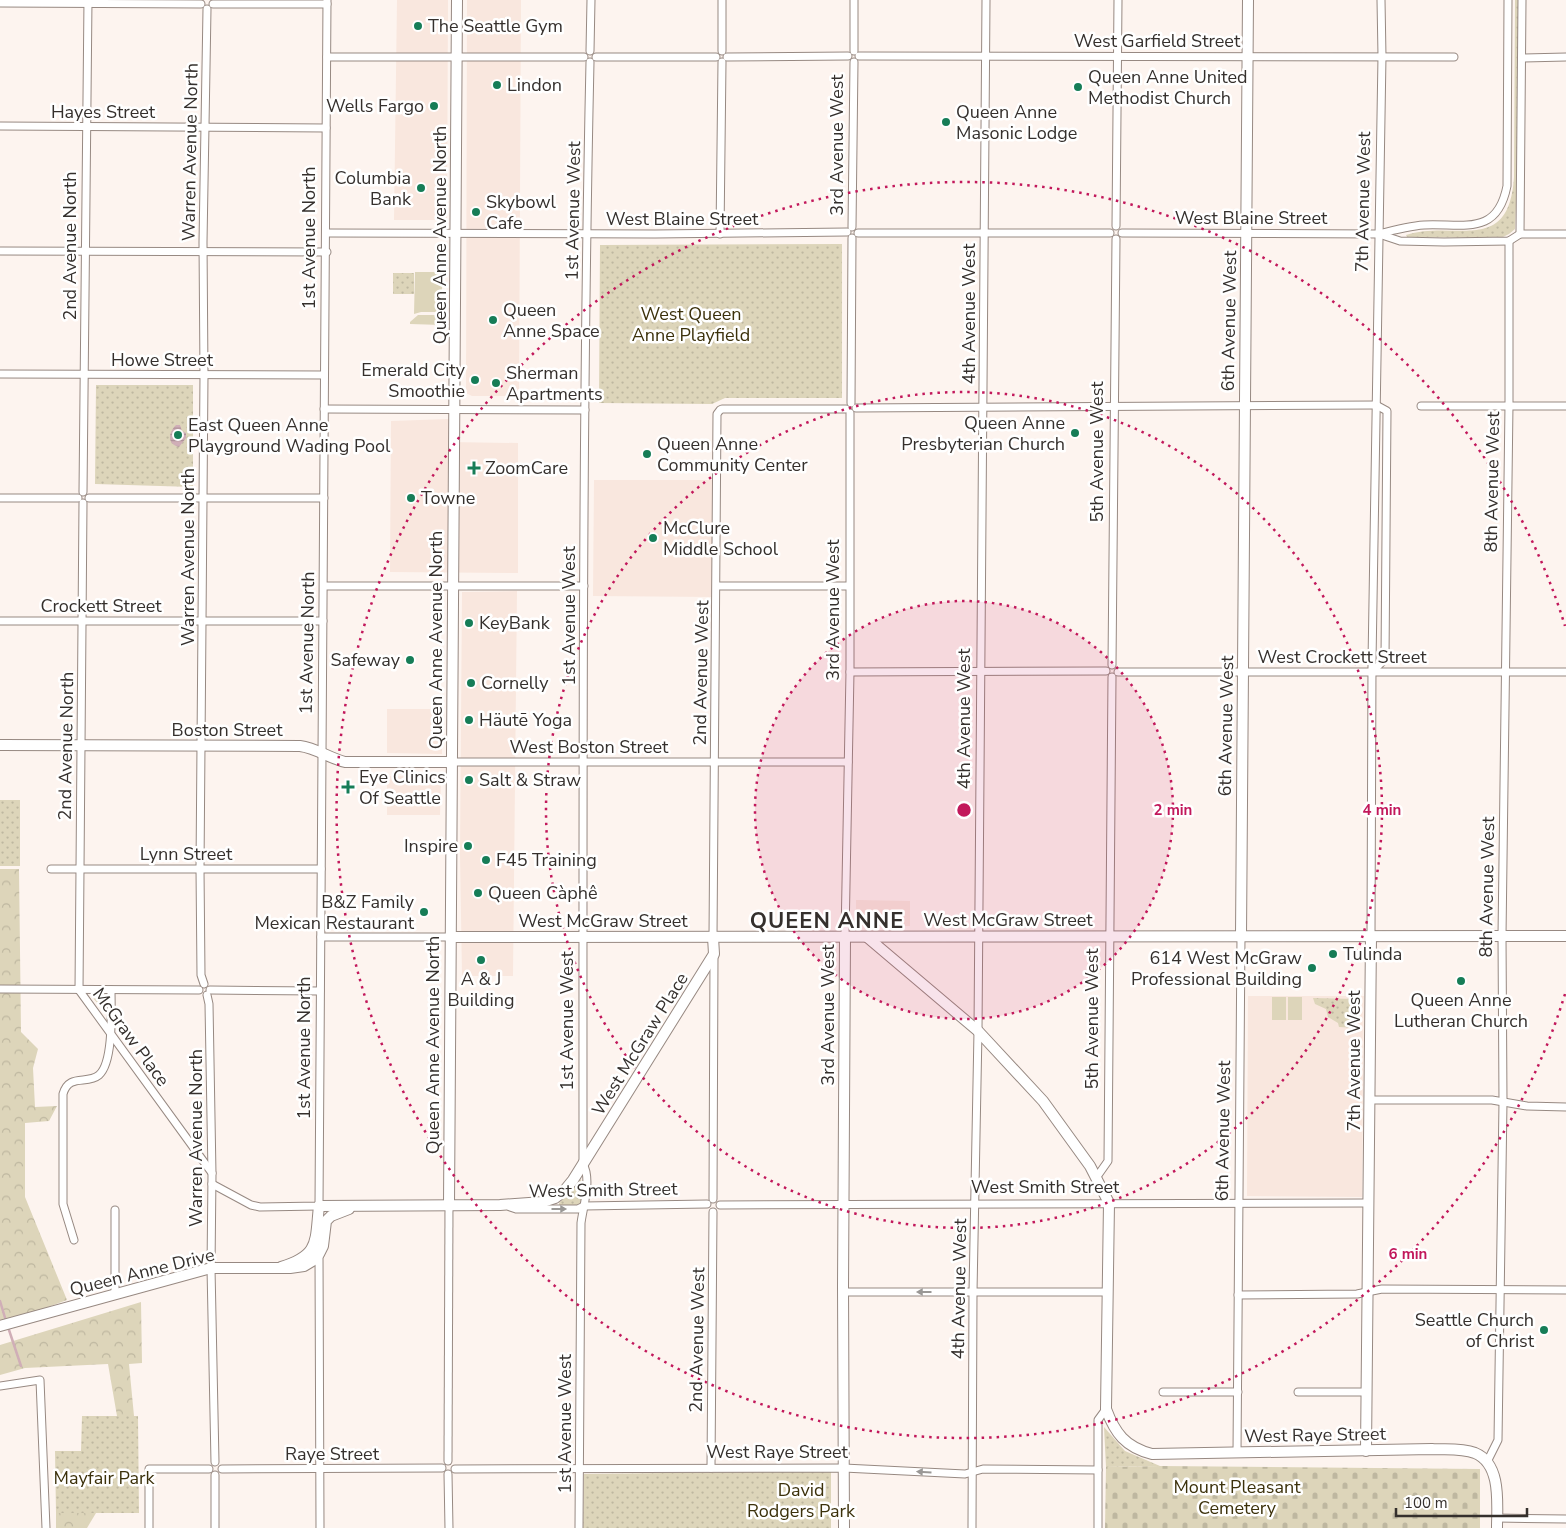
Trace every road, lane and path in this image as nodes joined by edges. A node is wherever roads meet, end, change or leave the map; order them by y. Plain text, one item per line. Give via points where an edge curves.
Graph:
1 (457, 0) edge
2 (590, 0) edge
3 (722, 0) edge
4 (854, 0) edge
5 (986, 0) edge
6 (1118, 0) edge
7 (1248, 0) edge
8 (1382, 0) edge
9 (1508, 0) edge
10 (1522, 0) edge
11 (88, 2) edge
12 (202, 2) edge
13 (213, 2) edge
14 (327, 2) edge
15 (0, 3) edge
16 (207, 9) junction
17 (854, 55) junction
18 (457, 56) junction
19 (986, 56) junction
20 (1117, 56) junction
21 (1248, 56) junction
22 (1382, 56) junction
23 (327, 57) junction
24 (722, 57) junction
25 (1454, 57) dead end
26 (1566, 57) edge
27 (590, 58) junction
28 (1522, 58) junction
29 (0, 126) edge
30 (87, 127) junction
31 (205, 128) junction
32 (326, 128) junction
33 (1116, 226) junction
34 (326, 233) junction
35 (456, 233) junction
36 (852, 233) junction
37 (984, 233) junction
38 (1110, 233) junction
39 (1122, 233) junction
40 (1246, 233) junction
41 (588, 234) junction
42 (720, 234) junction
43 (1379, 234) junction
44 (1520, 234) junction
45 (1566, 234) edge
46 (1116, 239) junction
47 (1509, 241) junction
48 (0, 251) edge
49 (85, 251) junction
50 (203, 251) junction
51 (326, 252) junction
52 (0, 374) edge
53 (84, 375) junction
54 (204, 375) junction
55 (324, 375) junction
56 (1244, 405) junction
57 (1376, 405) junction
58 (1114, 406) junction
59 (1421, 406) dead end
60 (1509, 406) junction
61 (1566, 406) edge
62 (983, 407) junction
63 (851, 408) junction
64 (324, 409) junction
65 (455, 410) junction
66 (585, 410) junction
67 (0, 498) edge
68 (82, 498) junction
69 (203, 498) junction
70 (324, 498) junction
71 (324, 586) junction
72 (452, 586) junction
73 (584, 586) junction
74 (717, 586) junction
75 (849, 586) junction
76 (323, 620) junction
77 (0, 621) edge
78 (82, 621) junction
79 (202, 621) junction
80 (850, 672) junction
81 (979, 672) junction
82 (1243, 672) junction
83 (1372, 672) junction
84 (1505, 672) junction
85 (1566, 672) edge
86 (1112, 673) junction
87 (0, 745) edge
88 (81, 746) junction
89 (201, 746) junction
90 (322, 752) junction
91 (451, 762) junction
92 (583, 762) junction
93 (715, 762) junction
94 (848, 762) junction
95 (51, 869) dead end
96 (80, 869) junction
97 (200, 869) junction
98 (321, 869) junction
99 (1241, 936) junction
100 (1371, 936) junction
101 (1502, 936) junction
102 (1566, 936) edge
103 (321, 937) junction
104 (450, 937) junction
105 (582, 937) junction
106 (713, 937) junction
107 (845, 937) junction
108 (867, 937) junction
109 (978, 937) junction
110 (1109, 937) junction
111 (714, 954) junction
112 (202, 987) junction
113 (0, 989) edge
114 (79, 990) junction
115 (111, 990) junction
116 (320, 991) junction
117 (209, 992) junction
118 (978, 1031) junction
119 (112, 1035) junction
120 (1370, 1100) junction
121 (1503, 1102) junction
122 (1566, 1106) edge
123 (582, 1164) junction
124 (212, 1174) junction
125 (1096, 1178) junction
126 (212, 1184) junction
127 (713, 1199) junction
128 (1108, 1203) junction
129 (1238, 1203) junction
130 (1369, 1203) junction
131 (707, 1204) junction
132 (843, 1204) junction
133 (975, 1204) junction
134 (367, 1205) junction
135 (449, 1205) junction
136 (500, 1205) junction
137 (720, 1205) junction
138 (319, 1206) junction
139 (584, 1206) junction
140 (115, 1210) dead end
141 (713, 1212) junction
142 (74, 1240) dead end
143 (319, 1254) junction
144 (281, 1267) junction
145 (211, 1268) junction
146 (1499, 1290) junction
147 (1566, 1290) edge
148 (843, 1292) junction
149 (973, 1292) junction
150 (1107, 1292) junction
151 (1368, 1292) junction
152 (115, 1294) junction
153 (1238, 1295) junction
154 (0, 1326) edge
155 (0, 1386) edge
156 (1163, 1392) dead end
157 (1238, 1392) junction
158 (1298, 1392) dead end
159 (1367, 1392) junction
160 (1106, 1408) junction
161 (1366, 1450) junction
162 (1237, 1453) junction
163 (448, 1461) junction
164 (215, 1462) junction
165 (1487, 1462) junction
166 (442, 1468) junction
167 (711, 1468) junction
168 (844, 1468) junction
169 (209, 1469) junction
170 (222, 1469) junction
171 (319, 1469) junction
172 (455, 1469) junction
173 (580, 1469) junction
174 (1098, 1470) junction
175 (972, 1472) junction
176 (448, 1474) junction
177 (215, 1475) junction
178 (1566, 1519) edge
179 (1497, 1523) edge
180 (46, 1528) edge
181 (149, 1528) edge
182 (215, 1528) edge
183 (320, 1528) edge
184 (449, 1528) edge
185 (579, 1528) edge
186 (844, 1528) edge
187 (972, 1528) edge
188 (1098, 1528) edge

1 - 18 street, Queen Anne Avenue North
2 - 27 street via 590,51 586,52
3 - 24 street
4 - 17 street, 3rd Avenue West
5 - 19 street, 4th Avenue West
6 - 20 street
7 - 21 street, 6th Avenue West
8 - 22 street, 7th Avenue West
9 - 43 street, West Blaine Street via 1508,186 1505,198 1487,221 1470,226 1417,226
10 - 28 street
11 - 12 street
11 - 15 street
11 - 30 street, 2nd Avenue North
12 - 16 street via 203,8
13 - 14 street
13 - 16 street
14 - 23 street, 1st Avenue North
16 - 31 street, Warren Avenue North
17 - 19 street, West Garfield Street
17 - 24 street, West Garfield Street
17 - 36 street, 3rd Avenue West via 858,61 854,62
18 - 23 street, West Garfield Street
18 - 27 street, West Garfield Street
18 - 35 street, Queen Anne Avenue North
19 - 20 street, West Garfield Street
19 - 37 street, 4th Avenue West
20 - 21 street, West Garfield Street
20 - 33 street
21 - 22 street, West Garfield Street
21 - 40 street, 6th Avenue West
22 - 25 street, West Garfield Street
22 - 43 street, 7th Avenue West
23 - 32 street, 1st Avenue North
24 - 27 street, West Garfield Street
24 - 42 street
26 - 28 street
27 - 41 street, 1st Avenue West
28 - 44 street
29 - 30 street, Hayes Street
30 - 31 street, Hayes Street
30 - 49 street, 2nd Avenue North
31 - 32 street, Hayes Street
31 - 50 street, Warren Avenue North
32 - 34 street, 1st Avenue North
33 - 38 street
33 - 39 street
34 - 35 street, West Blaine Street
34 - 51 street, 1st Avenue North
35 - 41 street, West Blaine Street
35 - 65 street, Queen Anne Avenue North
36 - 37 street, West Blaine Street
36 - 42 street, West Blaine Street
36 - 63 street, 3rd Avenue West
37 - 38 street, West Blaine Street
37 - 62 street, 4th Avenue West
38 - 46 street
39 - 40 street, West Blaine Street
39 - 46 street
40 - 43 street, West Blaine Street
40 - 56 street, 6th Avenue West
41 - 42 street, West Blaine Street
41 - 66 street, 1st Avenue West
43 - 47 street, West Blaine Street via 1400,241
43 - 57 street, 7th Avenue West
44 - 45 street
44 - 47 street
46 - 58 street, 5th Avenue West
47 - 60 street, 8th Avenue West
48 - 49 street
49 - 50 street
49 - 53 street, 2nd Avenue North
50 - 51 street
50 - 54 street, Warren Avenue North
51 - 55 street, 1st Avenue North
52 - 53 street, Howe Street
53 - 54 street, Howe Street
53 - 68 street, 2nd Avenue North
54 - 55 street, Howe Street
54 - 69 street, Warren Avenue North
55 - 64 street, 1st Avenue North
56 - 57 street
56 - 58 street
56 - 82 street, 6th Avenue West
57 - 83 street, 7th Avenue West
57 - 83 street via 1387,411 1385,659
58 - 62 street
58 - 86 street, 5th Avenue West via 1112,665 1116,667
59 - 60 street
60 - 61 street
60 - 84 street, 8th Avenue West
62 - 63 street
62 - 81 street, 4th Avenue West
63 - 74 street, 2nd Avenue West via 720,410 717,419
63 - 75 street, 3rd Avenue West
64 - 65 street
64 - 70 street, 1st Avenue North
65 - 66 street
65 - 72 street, Queen Anne Avenue North
66 - 73 street, 1st Avenue West
67 - 68 street
68 - 69 street via 87,502 89,498
68 - 78 street, 2nd Avenue North
69 - 70 street
69 - 79 street, Warren Avenue North
70 - 71 street, 1st Avenue North
71 - 72 street
71 - 76 street, 1st Avenue North
72 - 73 street
72 - 91 street, Queen Anne Avenue North
73 - 92 street, 1st Avenue West
74 - 75 street
74 - 93 street, 2nd Avenue West
75 - 80 street, 3rd Avenue West
76 - 79 street, Crockett Street
76 - 90 street, 1st Avenue North
77 - 78 street, Crockett Street
78 - 79 street, Crockett Street
78 - 88 street, 2nd Avenue North
79 - 89 street, Warren Avenue North
80 - 81 street, West Crockett Street
80 - 94 street, 3rd Avenue West
81 - 86 street, West Crockett Street
81 - 109 street, 4th Avenue West
82 - 83 street, West Crockett Street
82 - 86 street, West Crockett Street
82 - 99 street, 6th Avenue West
83 - 84 street, West Crockett Street
83 - 100 street, 7th Avenue West
84 - 85 street, West Crockett Street
84 - 101 street, 8th Avenue West
86 - 110 street, 5th Avenue West
87 - 88 street, Boston Street
88 - 89 street, Boston Street
88 - 96 street, 2nd Avenue North
89 - 90 street, Boston Street via 300,746
89 - 97 street, Warren Avenue North
90 - 91 street, Boston Street via 338,760 352,762
90 - 98 street, 1st Avenue North
91 - 92 street, West Boston Street
91 - 104 street, Queen Anne Avenue North
92 - 93 street, West Boston Street
92 - 105 street, 1st Avenue West
93 - 94 street, West Boston Street
93 - 106 street, 2nd Avenue West
94 - 107 street, 3rd Avenue West
95 - 96 street, Lynn Street
96 - 97 street, Lynn Street
96 - 114 street, 2nd Avenue North
97 - 98 street, Lynn Street
97 - 112 street, Warren Avenue North
98 - 103 street, 1st Avenue North
99 - 100 street, West McGraw Street
99 - 110 street, West McGraw Street
99 - 129 street, 6th Avenue West
100 - 101 street, West McGraw Street
100 - 120 street, 7th Avenue West
101 - 102 street, West McGraw Street
101 - 121 street, 8th Avenue West
103 - 104 street
103 - 116 street, 1st Avenue North
104 - 105 street, West McGraw Street
104 - 135 street, Queen Anne Avenue North
105 - 106 street, West McGraw Street
105 - 123 street, 1st Avenue West
106 - 107 street, West McGraw Street
106 - 111 street
107 - 108 street, West McGraw Street
107 - 132 street, 3rd Avenue West
108 - 109 street, West McGraw Street
108 - 118 street
109 - 110 street, West McGraw Street
109 - 118 street, 4th Avenue West
110 - 125 street, 5th Avenue West via 1108,1161
111 - 123 street, West McGraw Place
111 - 127 street
112 - 115 street
112 - 117 street via 209,985
113 - 114 street
114 - 115 street
114 - 119 street, McGraw Place
115 - 119 street
116 - 117 street
116 - 138 street, 1st Avenue North
117 - 124 street, Warren Avenue North
118 - 125 street via 1043,1101
118 - 133 street, 4th Avenue West
119 - 124 street, McGraw Place
119 - 142 street via 99,1075 71,1082 63,1094 63,1204
120 - 121 street
120 - 130 street, 7th Avenue West
121 - 122 street
121 - 146 street, 8th Avenue West
123 - 136 street, West Smith Street via 573,1180 555,1198
123 - 139 street, 1st Avenue West via 586,1169
124 - 126 street, Warren Avenue North
125 - 128 street
126 - 138 street via 260,1207
126 - 145 street, Warren Avenue North
127 - 131 street
127 - 137 street
128 - 129 street, West Smith Street
128 - 133 street, West Smith Street
128 - 150 street
129 - 130 street, West Smith Street
129 - 153 street, 6th Avenue West
130 - 151 street, 7th Avenue West
131 - 139 street, West Smith Street
131 - 141 street
132 - 133 street, West Smith Street
132 - 137 street, West Smith Street
132 - 148 street, 3rd Avenue West
133 - 149 street, 4th Avenue West
134 - 135 street, West Smith Street
134 - 138 street
134 - 143 street via 347,1209 326,1221
135 - 136 street, West Smith Street
135 - 163 street, Queen Anne Avenue North
136 -> 139 street, West Smith Street via 516,1209 578,1209
137 - 141 street
138 - 144 street, 1st Avenue North via 316,1239 310,1252 301,1260
139 - 173 street, 1st Avenue West via 581,1223
140 - 152 street
141 - 167 street, 2nd Avenue West
143 - 144 street, Queen Anne Drive via 304,1266
143 - 171 street
144 - 145 street, Queen Anne Drive
145 - 152 street, Queen Anne Drive
145 - 164 street, Warren Avenue North
146 - 147 street
146 - 151 street via 1382,1289
146 - 165 street, 8th Avenue West via 1498,1440
149 -> 148 street
148 - 168 street, 3rd Avenue West
149 - 150 street
149 - 175 street, 4th Avenue West
150 - 160 street
151 - 153 street
151 - 159 street, 7th Avenue West
152 - 154 street, Queen Anne Drive
153 - 157 street, 6th Avenue West
155 - 180 street via 40,1380
156 - 157 street
157 - 162 street, 6th Avenue West
158 - 159 street
159 - 161 street, 7th Avenue West
160 - 162 street, West Raye Street via 1120,1437 1140,1451 1152,1454
160 - 174 street via 1098,1420
161 - 162 street, West Raye Street
161 - 165 street, West Raye Street via 1462,1450
163 - 166 street
163 - 172 street
164 - 169 street
164 - 170 street
165 - 179 street via 1495,1480
166 - 171 street, Raye Street
166 - 176 street
167 - 168 street, West Raye Street
167 - 173 street, West Raye Street
175 -> 168 street, West Raye Street
168 - 186 street, 3rd Avenue West
169 - 177 street
169 - 181 street via 149,1469
170 - 171 street, Raye Street
170 - 177 street
171 - 183 street
172 - 173 street, West Raye Street
172 - 176 street
173 - 185 street, 1st Avenue West
174 - 175 street, West Raye Street
174 - 188 street
175 - 187 street, 4th Avenue West
176 - 184 street
177 - 182 street
178 - 179 street

